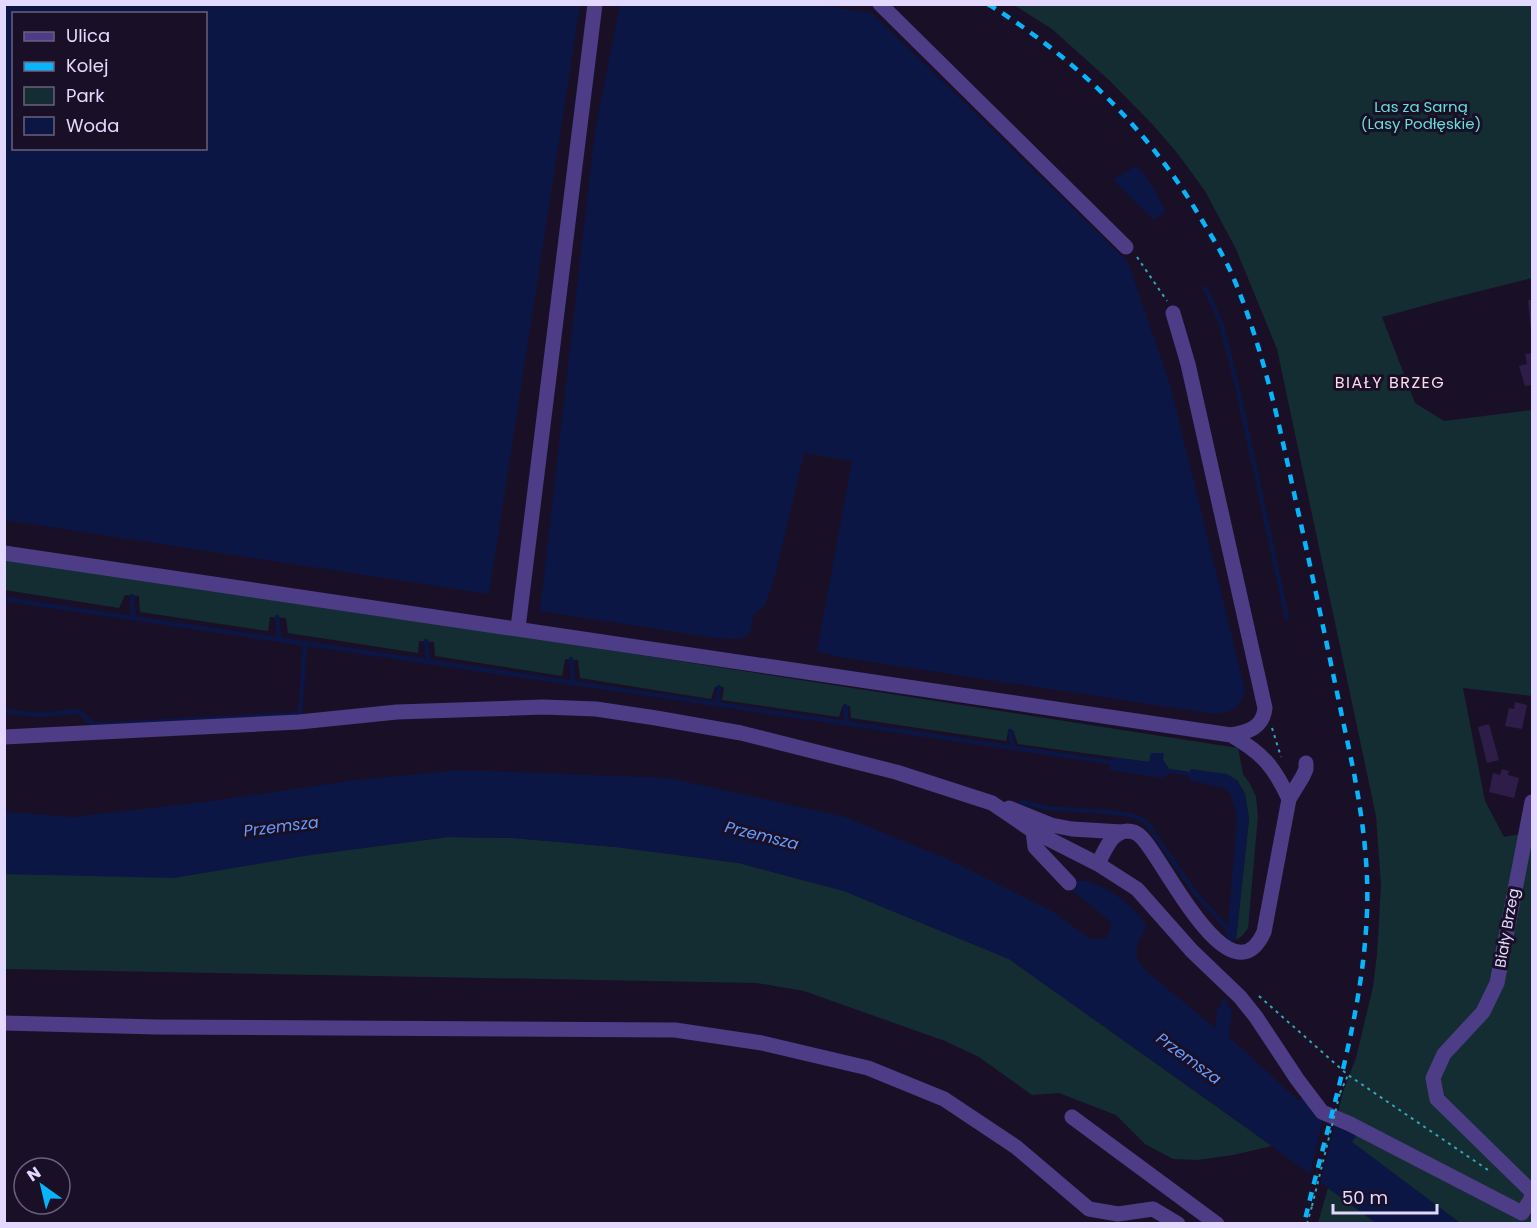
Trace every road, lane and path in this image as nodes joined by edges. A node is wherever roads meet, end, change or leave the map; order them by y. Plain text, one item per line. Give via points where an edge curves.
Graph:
1 (595, 4) edge
2 (880, 4) edge
3 (1131, 251) joint
4 (1173, 313) joint
5 (4, 553) edge
6 (518, 628) junction
7 (1231, 735) junction
8 (4, 737) edge
9 (1306, 763) dead end
10 (1289, 799) junction
11 (1533, 802) edge
12 (992, 803) junction
13 (1033, 831) junction
14 (1122, 832) junction
15 (1098, 864) junction
16 (1069, 884) dead end
17 (4, 1023) edge
18 (1072, 1118) dead end
19 (1490, 1172) dead end
20 (1178, 1224) edge
21 (1217, 1224) edge
22 (1307, 1224) edge

1 - 6 lane
2 - 3 lane
3 - 4 path via 1161,289
4 - 7 lane via 1188,364 1265,708 1254,729
5 - 6 lane
6 - 7 lane
7 - 10 lane via 1254,749 1276,775
8 - 12 lane via 299,722 475,708 596,709 730,731 816,751
9 - 10 lane via 1303,777
10 - 14 lane via 1264,932 1258,944 1240,952 1226,947 1197,920 1144,839 1135,832
11 - 15 lane, Biały Brzeg via 1497,983 1483,1012 1444,1054 1433,1078 1437,1099 1533,1192 1522,1213 1322,1112 1240,998 1137,889
12 - 13 lane
12 - 14 lane via 1051,825
13 - 15 lane
13 - 16 lane via 1035,847
14 - 15 lane via 1111,840
17 - 20 lane via 675,1030 762,1042 868,1068 944,1099 1016,1147 1089,1209 1118,1214 1153,1209
18 - 21 lane
19 - 22 path, bridge via 1348,1075

